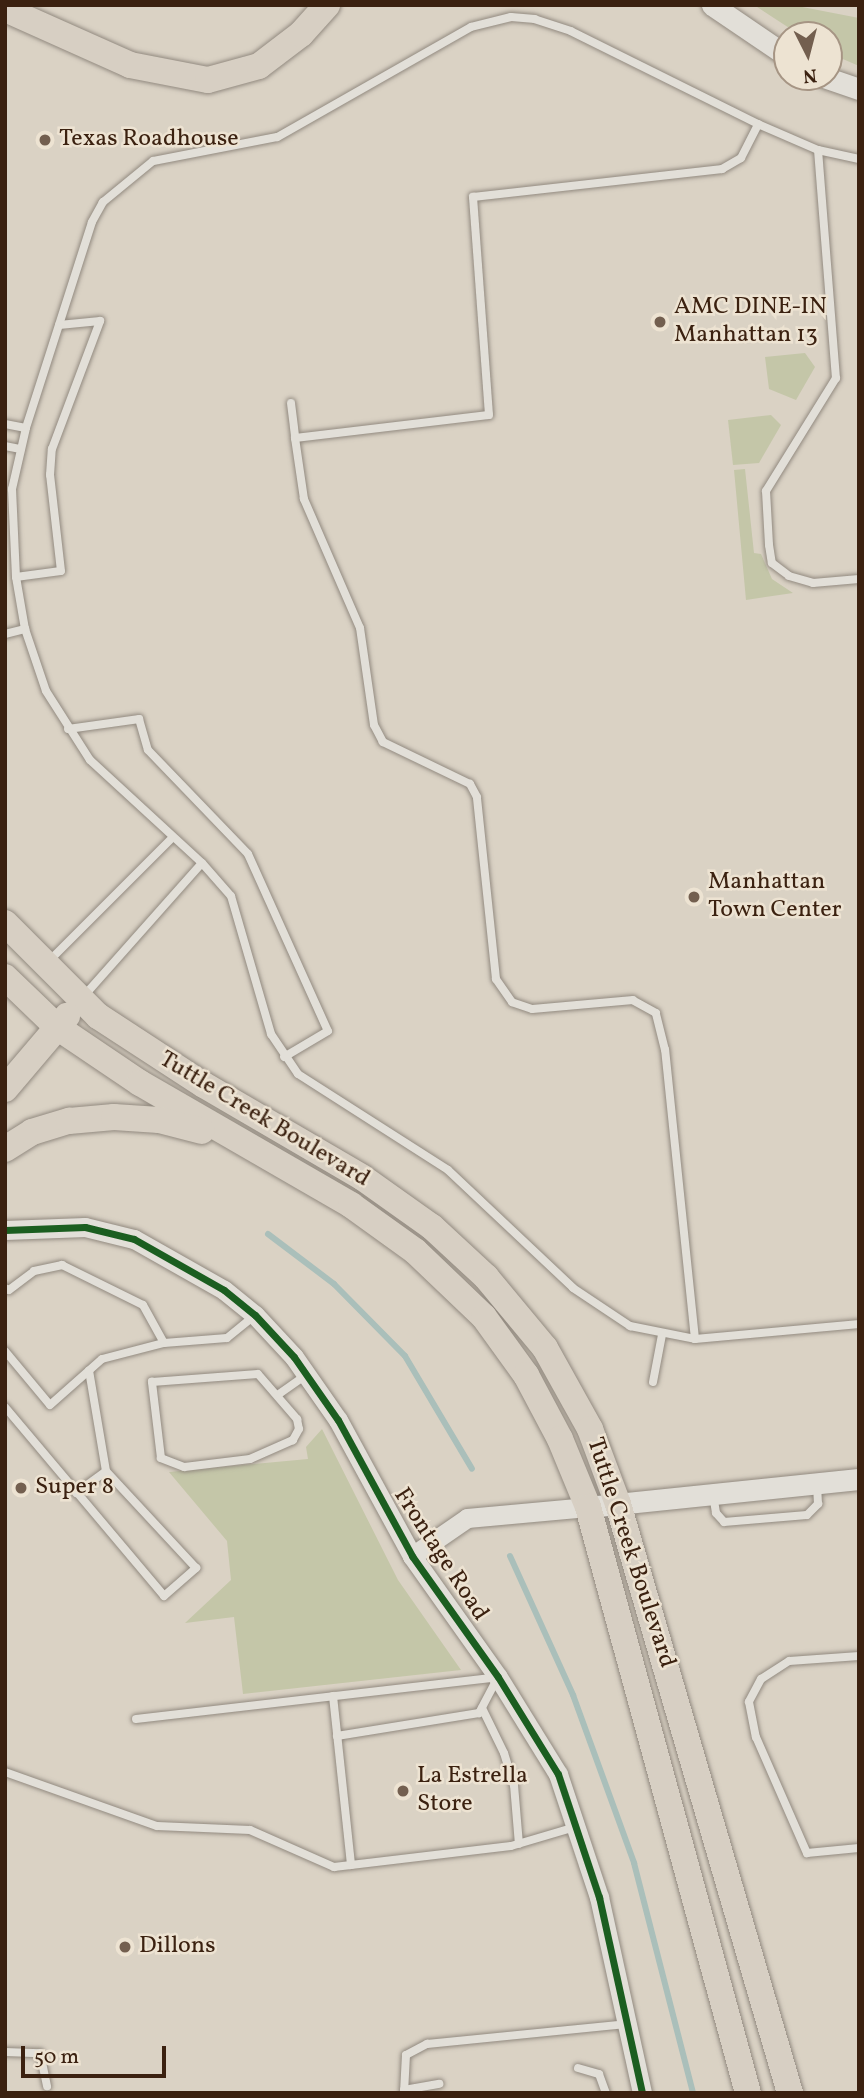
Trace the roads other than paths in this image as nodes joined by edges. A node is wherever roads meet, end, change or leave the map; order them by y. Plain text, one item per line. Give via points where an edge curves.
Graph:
1 (327, 5) edge
2 (712, 5) edge
3 (5, 9) edge
4 (773, 46) edge
5 (758, 124) junction
6 (818, 150) junction
7 (859, 159) edge
8 (59, 325) junction
9 (291, 403) dead end
10 (5, 424) edge
11 (26, 428) junction
12 (295, 438) junction
13 (5, 446) edge
14 (21, 449) junction
15 (16, 577) junction
16 (859, 579) edge
17 (25, 629) junction
18 (5, 634) edge
19 (68, 729) junction
20 (173, 837) junction
21 (202, 863) junction
22 (5, 923) edge
23 (44, 966) junction
24 (8, 987) edge
25 (81, 1000) junction
26 (57, 1027) junction
27 (284, 1057) junction
28 (5, 1089) edge
29 (5, 1149) edge
30 (254, 1149) junction
31 (5, 1230) edge
32 (6, 1290) edge
33 (255, 1315) junction
34 (859, 1324) edge
35 (662, 1335) junction
36 (695, 1339) junction
37 (164, 1343) junction
38 (5, 1351) edge
39 (89, 1370) junction
40 (306, 1375) junction
41 (653, 1382) dead end
42 (279, 1394) junction
43 (5, 1407) edge
44 (106, 1471) junction
45 (859, 1479) edge
46 (816, 1483) junction
47 (76, 1493) junction
48 (713, 1494) junction
49 (618, 1504) junction
50 (588, 1507) junction
51 (412, 1556) junction
52 (859, 1656) edge
53 (498, 1677) junction
54 (333, 1696) junction
55 (482, 1708) junction
56 (136, 1719) dead end
57 (337, 1736) junction
58 (5, 1772) edge
59 (576, 1826) junction
60 (519, 1844) junction
61 (859, 1848) edge
62 (351, 1865) junction
63 (626, 2024) junction
64 (5, 2052) edge
65 (578, 2068) dead end
66 (439, 2084) dead end
67 (47, 2087) dead end
68 (404, 2092) edge
69 (606, 2093) edge
70 (642, 2093) edge
71 (748, 2093) edge
72 (790, 2093) edge

1 - 3 highway via 301,34 259,66 208,80 130,65
2 - 4 main road
5 - 6 lane
5 - 8 lane via 571,31 535,19 511,17 471,27 277,137 174,154 153,161 128,179 103,202 92,222
5 - 12 lane via 741,158 722,169 473,197 489,415
6 - 7 lane
6 - 16 lane via 836,378 766,491 769,545 772,563 789,576 813,583
8 - 11 lane
8 - 15 lane via 100,321 52,449 50,475 61,571
9 - 12 lane
10 - 11 lane
11 - 14 lane
12 - 36 lane via 304,499 360,628 374,725 383,742 470,784 477,797 496,979 512,1002 532,1009 633,1000 656,1013 665,1050
13 - 14 lane
14 - 15 lane via 12,489
15 - 17 lane
17 - 18 lane
17 - 19 lane via 46,691
19 - 20 lane via 90,760
19 - 27 lane via 139,719 148,750 248,854 328,1031
20 - 21 lane
20 - 23 lane
21 - 25 lane
21 - 27 lane via 231,896 243,925 262,1010
22 - 23 highway, Tuttle Creek Boulevard
23 - 24 highway
23 - 25 highway, Tuttle Creek Boulevard
24 - 26 highway, Tuttle Creek Boulevard
25 - 26 highway
25 - 49 highway, Tuttle Creek Boulevard via 161,1059 363,1178 432,1227 486,1277 545,1348 590,1429
26 - 28 highway
26 - 30 highway, Tuttle Creek Boulevard via 186,1112
27 - 35 lane via 298,1074 458,1178 601,1310 630,1326
29 - 30 highway via 32,1132 69,1121 114,1117 159,1120
30 - 50 highway, Tuttle Creek Boulevard via 351,1206 415,1251 484,1317 526,1376 560,1439
31 - 33 street, Frontage Road via 85,1227 134,1239 206,1279
32 - 37 lane via 34,1271 62,1265 143,1305
33 - 37 lane via 227,1338
33 - 40 street, Frontage Road
34 - 36 lane
35 - 36 lane
35 - 41 lane
37 - 39 lane via 102,1359
38 - 39 lane via 50,1405
39 - 44 lane
40 - 42 lane
40 - 51 street, Frontage Road via 338,1420
42 - 42 lane via 258,1374 152,1382 161,1458 184,1467 250,1459 293,1440 299,1429 297,1419
43 - 47 lane
44 - 47 lane
44 - 47 lane via 196,1568 164,1596
45 - 46 main road
46 - 48 main road
46 - 48 lane via 818,1504 807,1516 724,1522 716,1513
48 - 49 main road
49 - 50 main road
49 - 72 highway, Tuttle Creek Boulevard
50 - 51 street via 467,1518
50 - 71 highway, Tuttle Creek Boulevard
51 - 53 street, Frontage Road
52 - 61 lane via 789,1661 761,1679 749,1702 756,1737 807,1853
53 - 54 lane
53 - 55 lane
53 - 59 street, Frontage Road via 558,1774
54 - 56 lane
54 - 57 lane
55 - 57 lane via 479,1713
55 - 60 lane via 514,1785
57 - 62 lane
58 - 62 lane via 157,1826 250,1830 334,1867
59 - 60 lane
59 - 63 street, Frontage Road via 598,1897
60 - 62 lane
63 - 68 lane via 427,2044 405,2055
63 - 70 street, Frontage Road
64 - 67 lane via 40,2053
65 - 69 lane via 599,2074
66 - 68 lane

